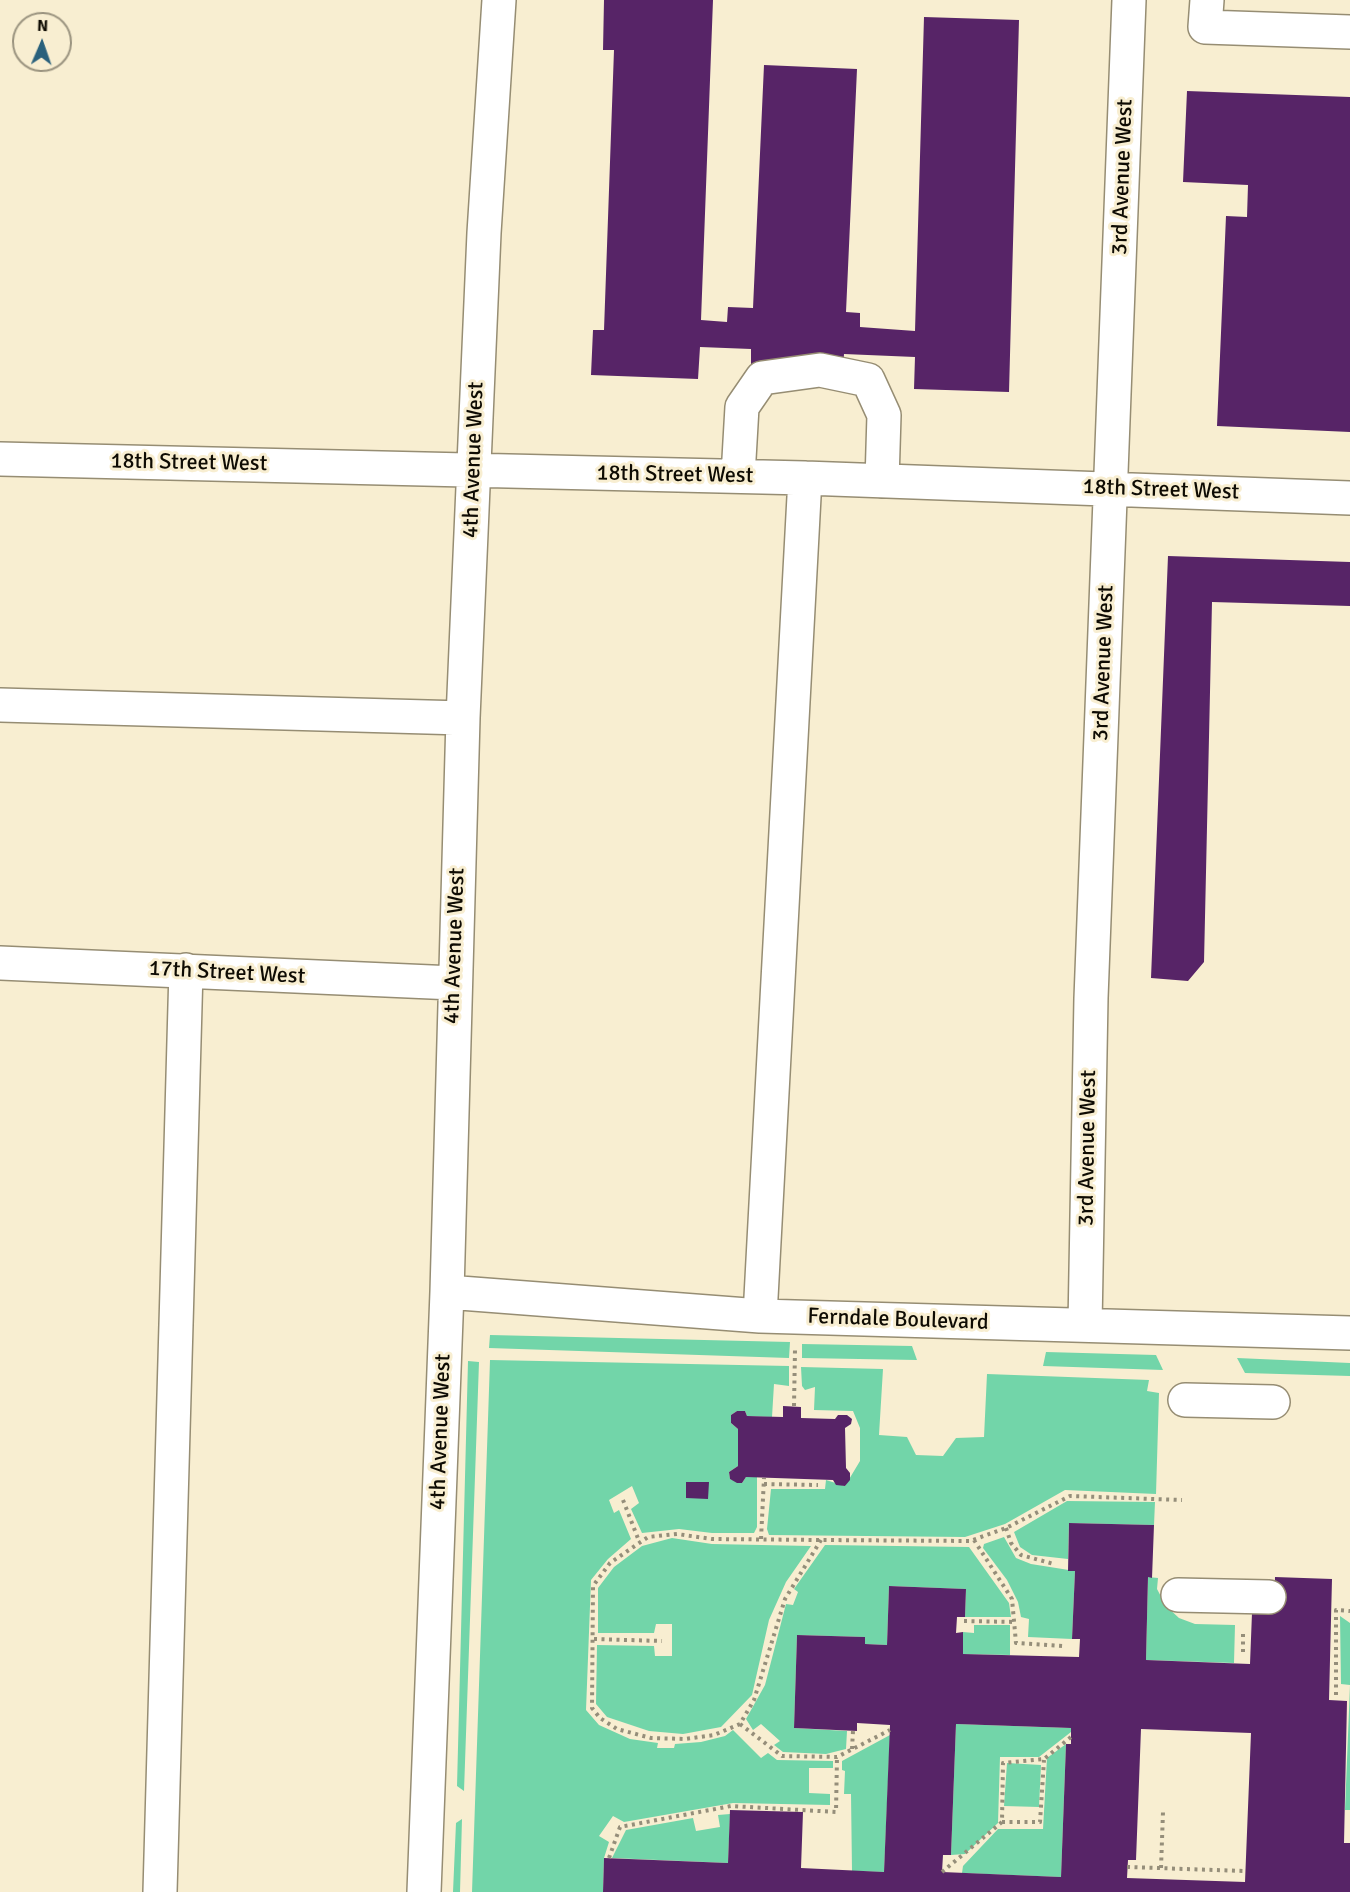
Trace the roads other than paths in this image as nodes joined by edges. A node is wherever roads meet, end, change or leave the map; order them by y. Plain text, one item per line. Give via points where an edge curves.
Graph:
1 (499, 0) edge
2 (1130, 0) edge
3 (1207, 0) edge
4 (1350, 32) edge
5 (0, 459) edge
6 (473, 470) junction
7 (738, 476) junction
8 (805, 478) junction
9 (882, 481) junction
10 (1111, 488) junction
11 (1350, 498) edge
12 (0, 705) edge
13 (463, 718) junction
14 (0, 963) edge
15 (186, 970) junction
16 (454, 983) junction
17 (447, 1292) junction
18 (760, 1316) junction
19 (1085, 1325) junction
20 (1350, 1333) edge
21 (1185, 1400) dead end
22 (1274, 1402) dead end
23 (1178, 1594) dead end
24 (1269, 1597) dead end
25 (160, 1892) edge
26 (424, 1892) edge

1 - 6 street, 4th Avenue West
2 - 10 street, 3rd Avenue West
3 - 4 street via 1205,27
5 - 6 street, 18th Street West
6 - 7 street, 18th Street West
6 - 13 street, 4th Avenue West
7 - 8 street, 18th Street West
7 - 9 street via 742,407 762,378 820,370 868,380 884,415
8 - 9 street, 18th Street West
8 - 18 street
9 - 10 street, 18th Street West
10 - 11 street, 18th Street West
10 - 19 street, 3rd Avenue West via 1091,999
12 - 13 street
13 - 16 street, 4th Avenue West
14 - 15 street, 17th Street West
15 - 16 street, 17th Street West
15 - 25 street
16 - 17 street, 4th Avenue West
17 - 18 street, Ferndale Boulevard
17 - 26 street, 4th Avenue West
18 - 19 street, Ferndale Boulevard
19 - 20 street, Ferndale Boulevard
21 - 22 street
23 - 24 street

